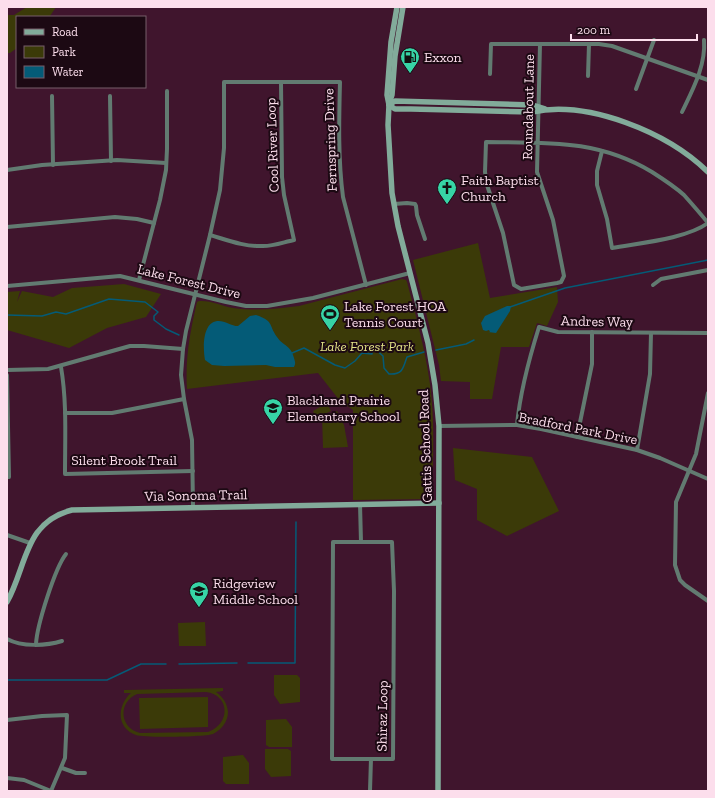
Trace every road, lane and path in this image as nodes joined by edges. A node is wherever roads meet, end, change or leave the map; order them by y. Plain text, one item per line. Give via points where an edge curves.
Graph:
1 (397, 7) edge
2 (403, 7) edge
3 (654, 40) dead end
4 (704, 40) dead end
5 (540, 44) junction
6 (589, 44) junction
7 (647, 58) junction
8 (490, 74) dead end
9 (588, 76) dead end
10 (697, 76) junction
11 (708, 80) edge
12 (281, 83) junction
13 (636, 89) dead end
14 (167, 91) dead end
15 (52, 96) dead end
16 (110, 96) dead end
17 (453, 102) junction
18 (485, 104) junction
19 (389, 105) junction
20 (538, 109) junction
21 (452, 110) junction
22 (484, 111) junction
23 (682, 112) dead end
24 (538, 143) junction
25 (602, 151) junction
26 (111, 161) junction
27 (166, 163) junction
28 (53, 165) junction
29 (7, 170) edge
30 (708, 172) edge
31 (394, 204) junction
32 (154, 223) junction
33 (708, 223) edge
34 (7, 227) edge
35 (210, 235) junction
36 (425, 239) dead end
37 (708, 270) edge
38 (410, 273) junction
39 (139, 280) junction
40 (366, 285) junction
41 (653, 285) dead end
42 (7, 286) edge
43 (195, 294) junction
44 (592, 332) junction
45 (651, 333) junction
46 (708, 333) edge
47 (183, 349) junction
48 (61, 367) junction
49 (7, 370) edge
50 (7, 375) edge
51 (708, 393) edge
52 (184, 399) junction
53 (65, 413) junction
54 (517, 425) junction
55 (439, 426) junction
56 (577, 438) junction
57 (637, 450) junction
58 (689, 470) junction
59 (193, 471) junction
60 (7, 477) edge
61 (708, 479) edge
62 (439, 503) junction
63 (360, 504) junction
64 (193, 507) junction
65 (7, 535) edge
66 (361, 542) junction
67 (30, 543) junction
68 (66, 554) dead end
69 (708, 601) edge
70 (7, 602) edge
71 (7, 639) edge
72 (62, 641) dead end
73 (36, 644) junction
74 (7, 720) edge
75 (371, 759) junction
76 (62, 768) junction
77 (85, 772) dead end
78 (7, 778) edge
79 (51, 791) edge
80 (370, 791) edge
81 (438, 791) edge

1 - 19 street, Gattis School Road via 390,54 387,95
2 - 19 street, Gattis School Road
3 - 7 street
4 - 10 street via 704,55
5 - 6 street
5 - 8 street via 491,44
5 - 20 street, Roundabout Lane
6 - 7 street via 606,44
6 - 9 street
7 - 10 street
7 - 13 street
10 - 11 street
10 - 23 street
12 - 35 street, Fernspring Drive via 224,82 222,169
12 - 35 street, Cool River Loop via 282,177 294,240 271,246 250,246
12 - 40 street, Fernspring Drive via 340,82 341,184
14 - 27 street
15 - 28 street
16 - 26 street
17 - 18 street
17 - 19 street via 395,101
17 - 21 street
18 - 20 street via 532,105
18 - 22 street
19 - 21 street via 395,109
19 - 31 street, Gattis School Road via 390,165
20 - 22 street via 532,112
20 - 24 street, Roundabout Lane
20 - 30 street via 585,112 631,124 661,138
21 - 22 street
24 - 24 street, Roundabout Lane via 486,142 487,185 503,233 513,281 521,289 557,283 564,276 553,220 537,172
24 - 25 street via 574,145
25 - 33 street via 638,164 664,179 684,195
25 - 33 street via 597,171 597,185 612,248 688,233
26 - 27 street
26 - 28 street
27 - 32 street
28 - 29 street
31 - 36 street via 415,204
31 - 38 street, Gattis School Road
32 - 34 street via 116,217
32 - 39 street
35 - 43 street, Fernspring Drive
37 - 41 street via 661,279
38 - 40 street, Lake Forest Drive
38 - 55 street, Gattis School Road via 431,360
39 - 42 street, Lake Forest Drive via 112,276
39 - 43 street, Lake Forest Drive
40 - 43 street, Lake Forest Drive via 267,306 246,306
43 - 47 street, Fernspring Drive
44 - 45 street, Andres Way
44 - 54 street, Andres Way via 558,332 539,327 528,361
44 - 56 street via 592,364
45 - 46 street, Andres Way
45 - 57 street via 650,374
47 - 48 street via 130,346
47 - 52 street, Fernspring Drive via 181,375
48 - 49 street
48 - 53 street, Silent Brook Trail
50 - 60 street
51 - 58 street via 696,454
52 - 53 street via 112,413
52 - 59 street, Fernspring Drive via 192,440
53 - 59 street, Silent Brook Trail via 65,474
54 - 55 street, Bradford Park Drive
54 - 56 street, Bradford Park Drive
55 - 62 street, Gattis School Road
56 - 57 street, Bradford Park Drive
57 - 58 street, Bradford Park Drive
58 - 61 street, Bradford Park Drive
58 - 69 street via 676,502 675,565 685,585
59 - 64 street, Fernspring Drive
62 - 63 street, Via Sonoma Trail
62 - 81 street, Gattis School Road
63 - 64 street, Via Sonoma Trail
63 - 66 street
64 - 67 street, Via Sonoma Trail via 72,510 46,522
65 - 67 street
66 - 75 street, Shiraz Loop via 392,542 394,579 393,758
66 - 75 street, Shiraz Loop via 333,542 332,759
67 - 70 street, Via Sonoma Trail
68 - 73 street via 60,564 38,627
71 - 73 street
72 - 73 street
74 - 76 street via 67,715 65,758
75 - 80 street
76 - 77 street via 76,773
76 - 79 street
78 - 79 street via 24,780

